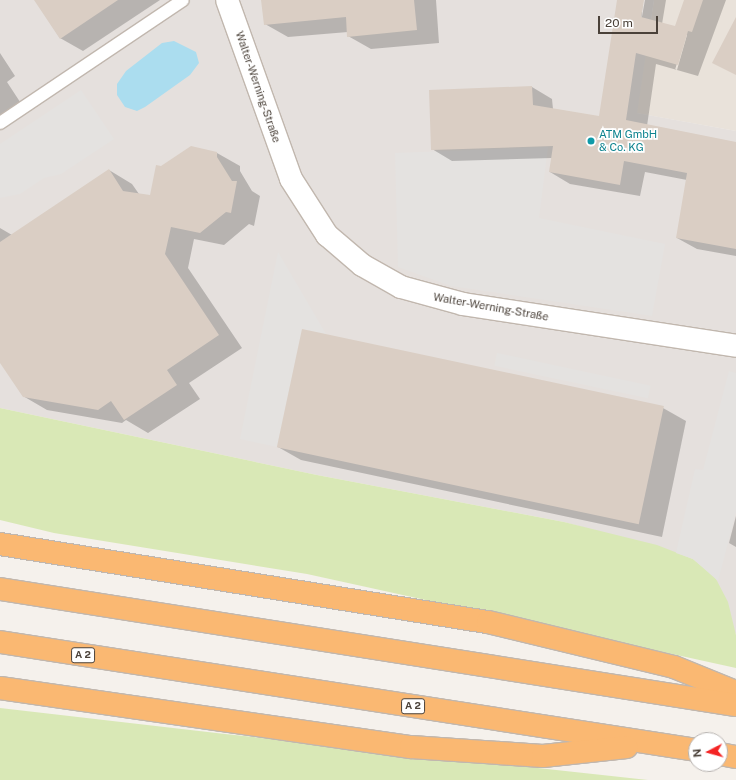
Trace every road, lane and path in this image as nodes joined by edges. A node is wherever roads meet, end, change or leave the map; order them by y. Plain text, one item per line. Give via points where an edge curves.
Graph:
1 (183, 0) edge
2 (227, 0) edge
3 (0, 123) edge
4 (736, 346) edge
5 (0, 529) edge
6 (0, 544) edge
7 (84, 557) junction
8 (0, 589) edge
9 (0, 642) edge
10 (0, 688) edge
11 (736, 692) edge
12 (736, 705) edge
13 (660, 744) junction
14 (688, 749) edge

1 - 3 lane
2 - 4 street, Walter-Werning-Straße via 290,179 327,235 362,265 401,287 451,302
5 - 7 highway
6 - 7 highway
7 - 11 highway via 488,622 674,667
8 - 12 highway
9 - 13 highway, A 2
10 - 13 highway via 411,747 543,756
13 - 14 highway, A 2

